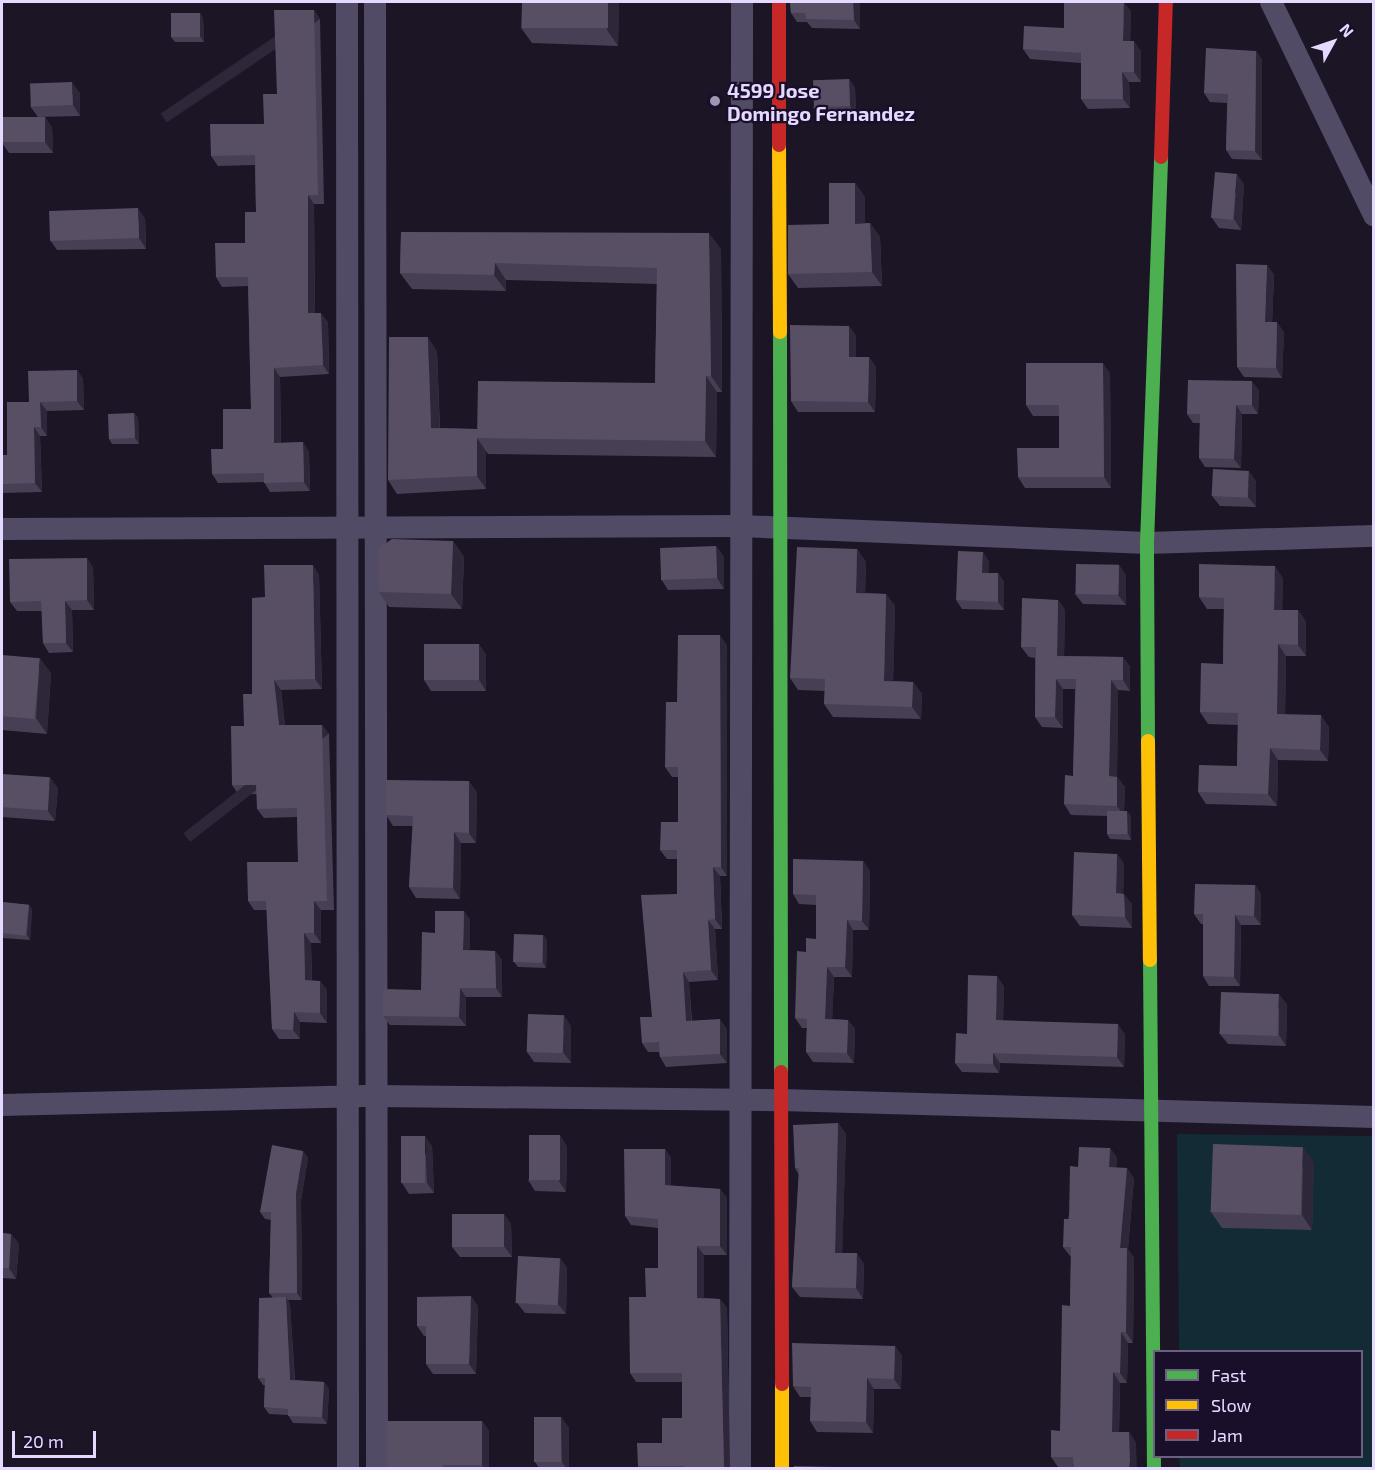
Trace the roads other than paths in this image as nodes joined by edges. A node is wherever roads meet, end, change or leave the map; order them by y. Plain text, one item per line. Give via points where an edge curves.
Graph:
1 (347, 2) edge
2 (375, 2) edge
3 (742, 2) edge
4 (779, 2) edge
5 (1166, 2) edge
6 (1270, 2) edge
7 (1374, 215) edge
8 (741, 525) junction
9 (347, 528) junction
10 (2, 529) edge
11 (376, 530) junction
12 (780, 530) junction
13 (1374, 536) edge
14 (1147, 543) junction
15 (377, 1096) junction
16 (348, 1098) junction
17 (781, 1100) junction
18 (740, 1101) junction
19 (2, 1105) edge
20 (1151, 1110) junction
21 (1374, 1118) edge
22 (1153, 1350) edge
23 (348, 1468) edge
24 (377, 1468) edge
25 (740, 1468) edge
26 (782, 1468) edge

1 - 9 street
2 - 11 street
3 - 8 street
4 - 12 street
5 - 14 street
6 - 7 street
8 - 11 street
8 - 12 street
8 - 18 street
9 - 10 street
9 - 11 street
9 - 16 street
11 - 15 street
12 - 14 street
12 - 17 street
13 - 14 street
14 - 20 street
15 - 16 street
15 - 18 street
15 - 24 street
16 - 19 street
16 - 23 street
17 - 18 street
17 - 20 street
17 - 26 street
18 - 25 street
20 - 21 street
20 - 22 street

